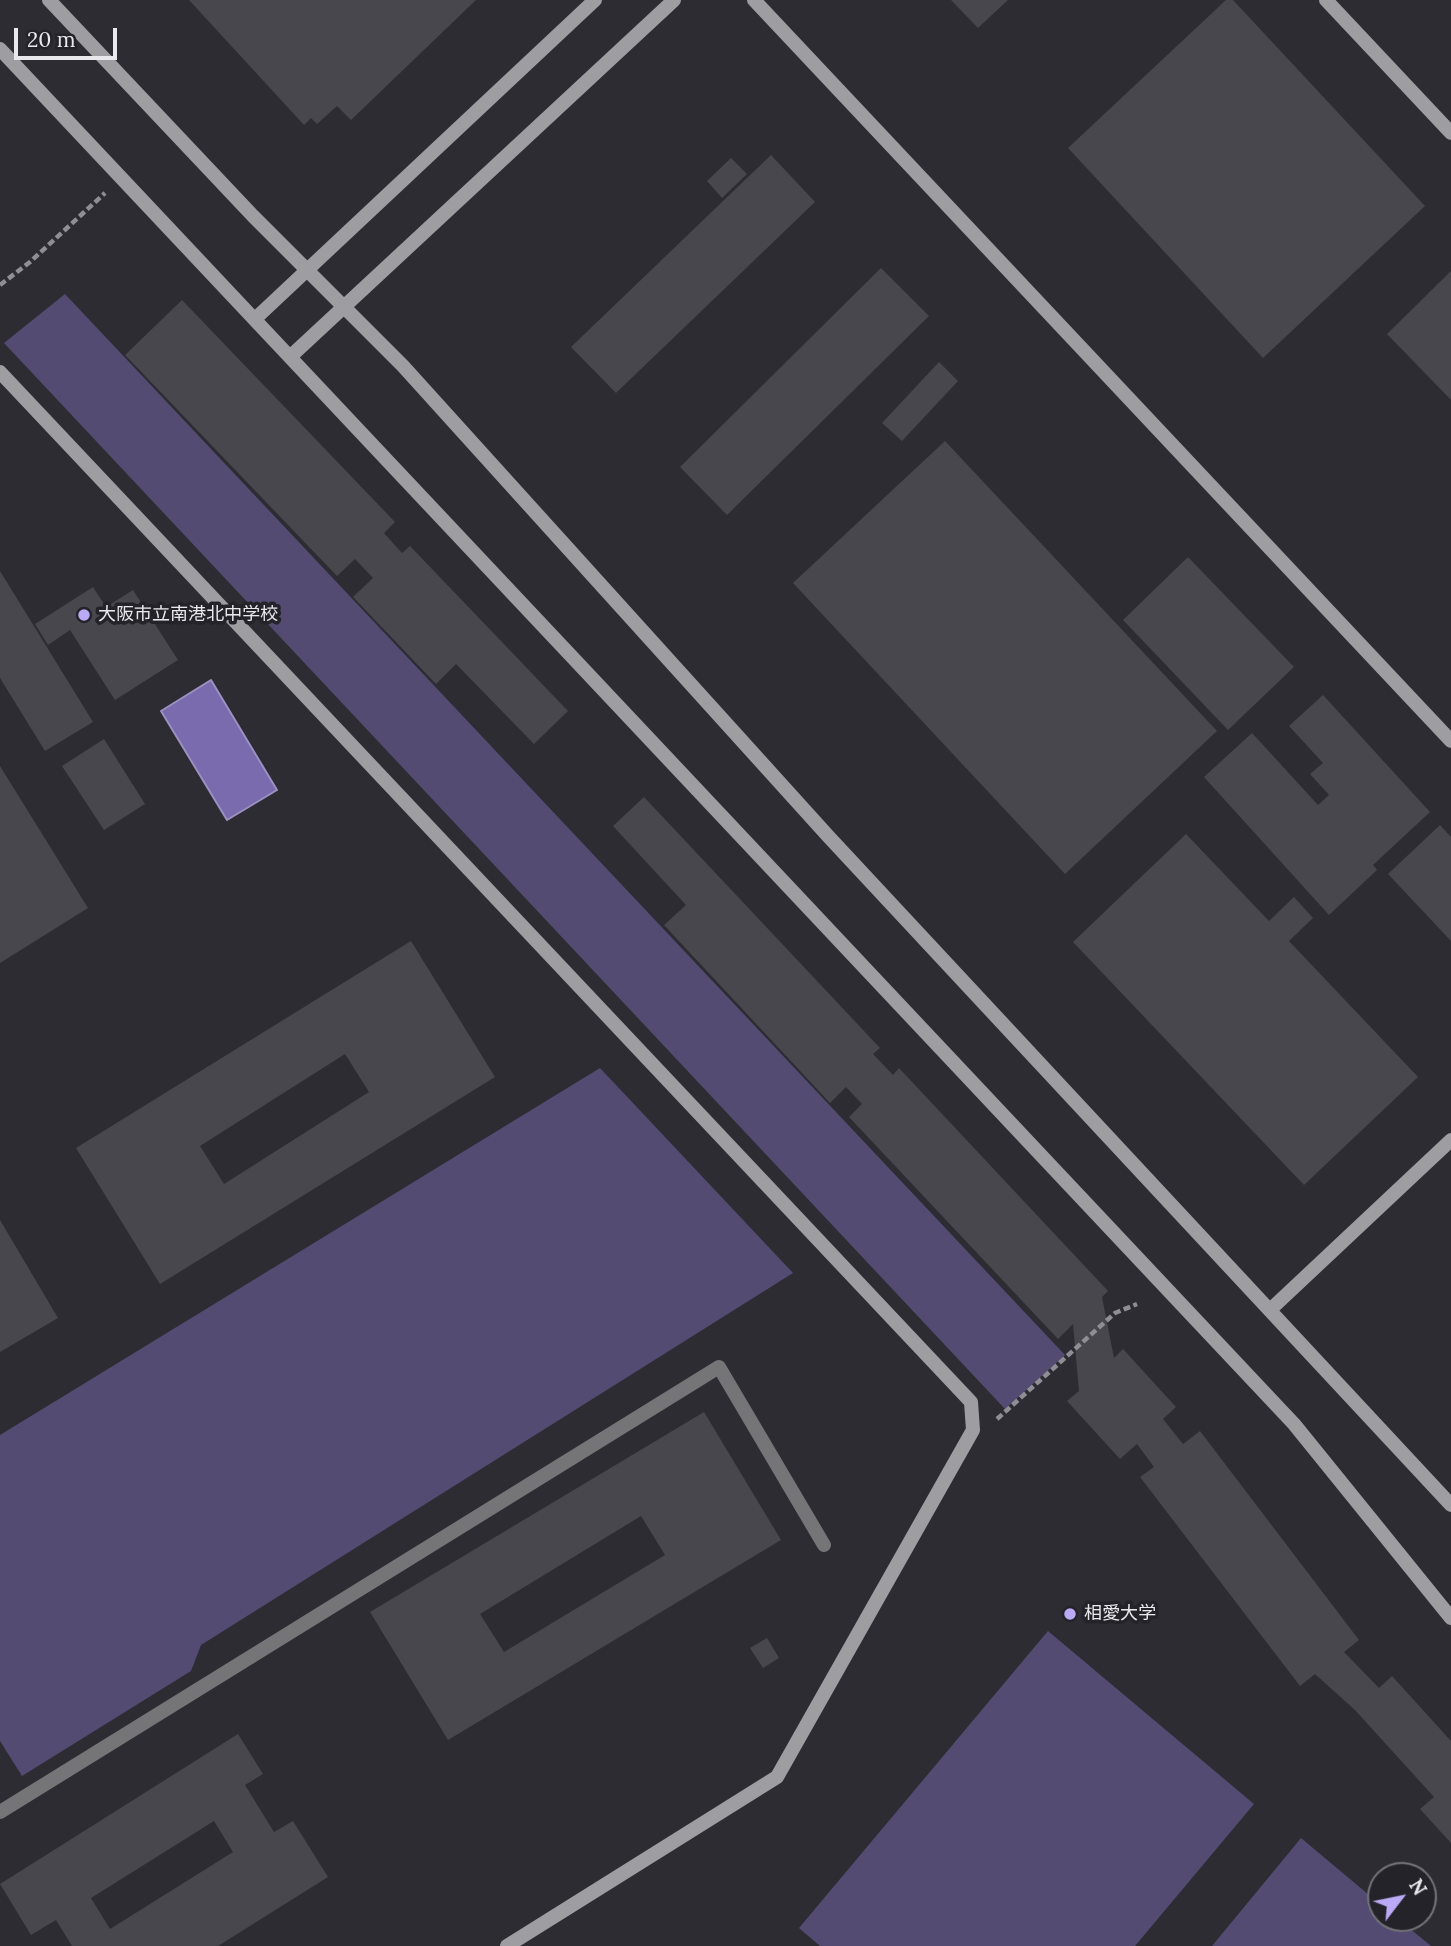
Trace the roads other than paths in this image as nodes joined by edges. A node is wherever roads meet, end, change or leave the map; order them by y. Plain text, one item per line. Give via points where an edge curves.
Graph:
1 (49, 0) edge
2 (594, 0) edge
3 (674, 0) edge
4 (754, 0) edge
5 (1326, 0) edge
6 (0, 49) edge
7 (1451, 133) edge
8 (307, 270) junction
9 (345, 308) junction
10 (256, 318) junction
11 (291, 356) junction
12 (0, 372) edge
13 (1451, 741) edge
14 (1451, 1140) edge
15 (1271, 1309) junction
16 (1451, 1505) edge
17 (824, 1545) dead end
18 (1451, 1618) edge
19 (0, 1812) edge
20 (507, 1946) edge

1 - 8 street
2 - 8 street
3 - 9 street
4 - 13 street
5 - 7 street
6 - 10 street
8 - 9 street
8 - 10 street
9 - 11 street
9 - 15 street via 403,366 828,836
10 - 11 street
11 - 18 street via 1294,1424
12 - 20 street via 971,1402 972,1430 777,1777
14 - 15 street
15 - 16 street
17 - 19 street via 719,1367

